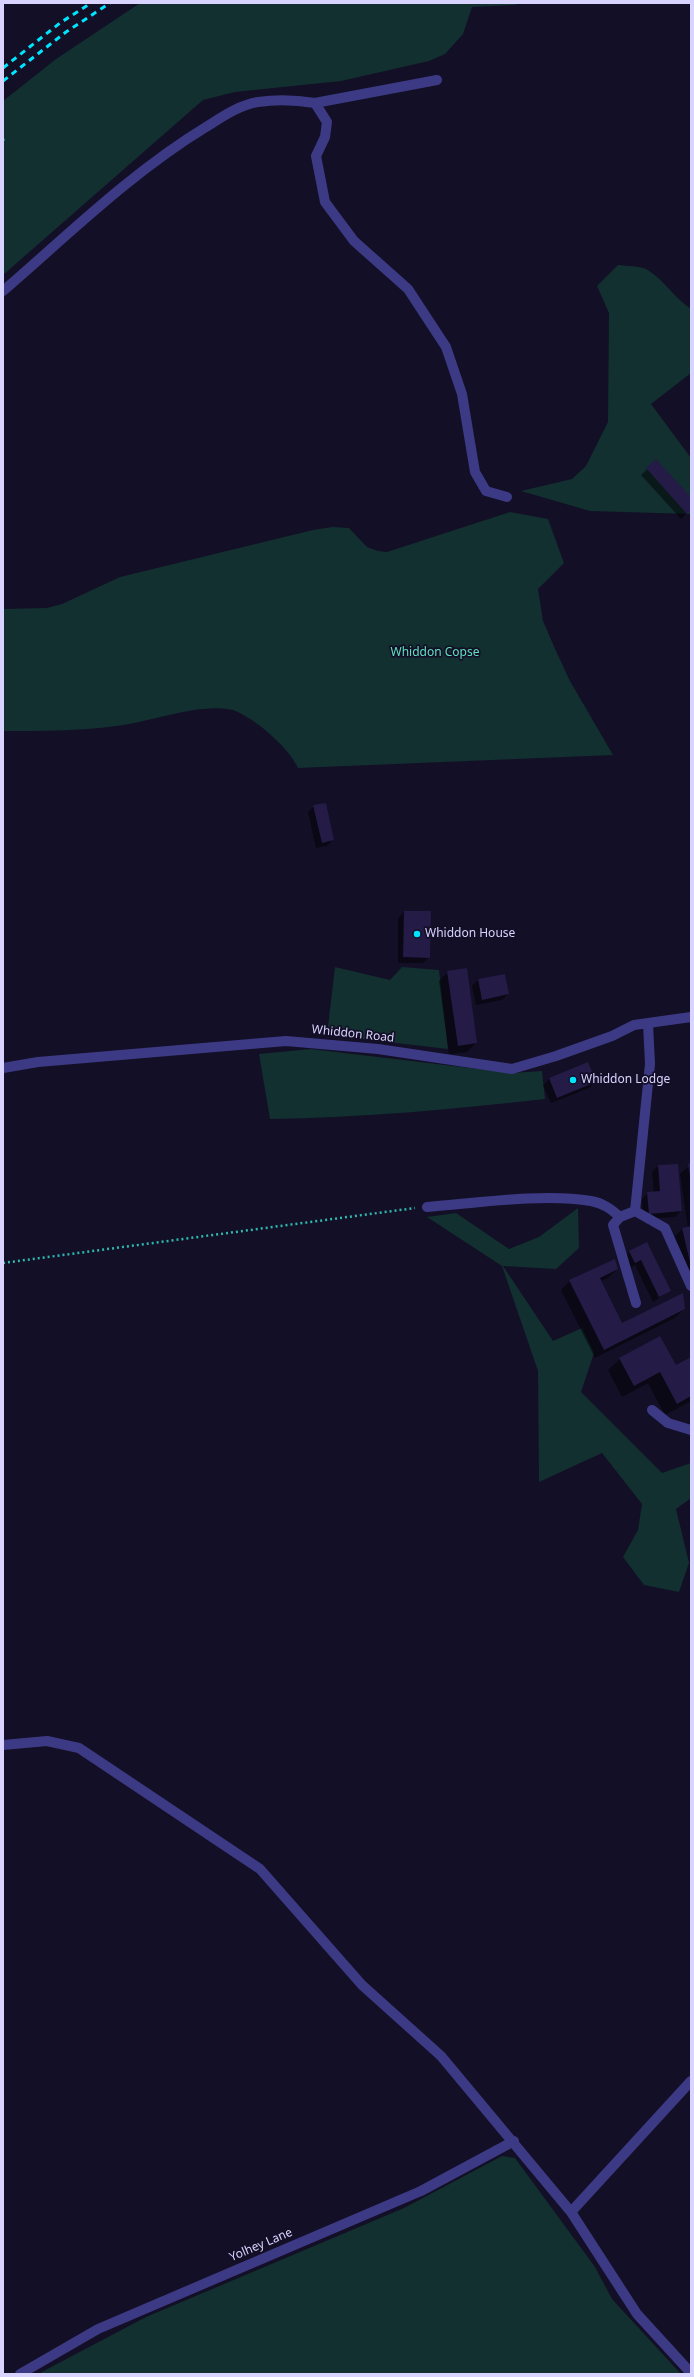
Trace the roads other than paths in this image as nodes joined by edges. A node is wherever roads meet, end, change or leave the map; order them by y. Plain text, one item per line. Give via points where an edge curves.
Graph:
1 (437, 80) dead end
2 (315, 103) junction
3 (3, 291) edge
4 (507, 496) dead end
5 (691, 1017) edge
6 (648, 1024) junction
7 (3, 1068) edge
8 (427, 1207) road end
9 (635, 1211) junction
10 (620, 1217) junction
11 (691, 1286) edge
12 (636, 1303) dead end
13 (652, 1410) dead end
14 (691, 1430) edge
15 (3, 1745) edge
16 (691, 2080) edge
17 (514, 2141) junction
18 (571, 2212) junction
19 (691, 2373) edge
20 (20, 2374) edge

1 - 2 street
2 - 3 street via 297,100 257,102 229,112 170,148
2 - 4 street via 327,122 325,137 316,156 325,202 354,241 408,289 446,347 462,394 475,472 486,491
5 - 6 street, Whiddon Road
6 - 7 street, Whiddon Road via 634,1025 563,1054 512,1069 378,1049 286,1040 38,1062
6 - 9 street via 650,1064
8 - 10 street via 542,1199 592,1201 608,1206
9 - 10 street
9 - 11 street via 664,1228
10 - 12 street via 613,1225
13 - 14 street via 668,1423
15 - 17 street via 47,1741 79,1748 260,1868 362,1985 441,2056
16 - 18 street
17 - 18 street
17 - 20 street, Yolhey Lane via 421,2191 98,2330
18 - 19 street via 636,2314

